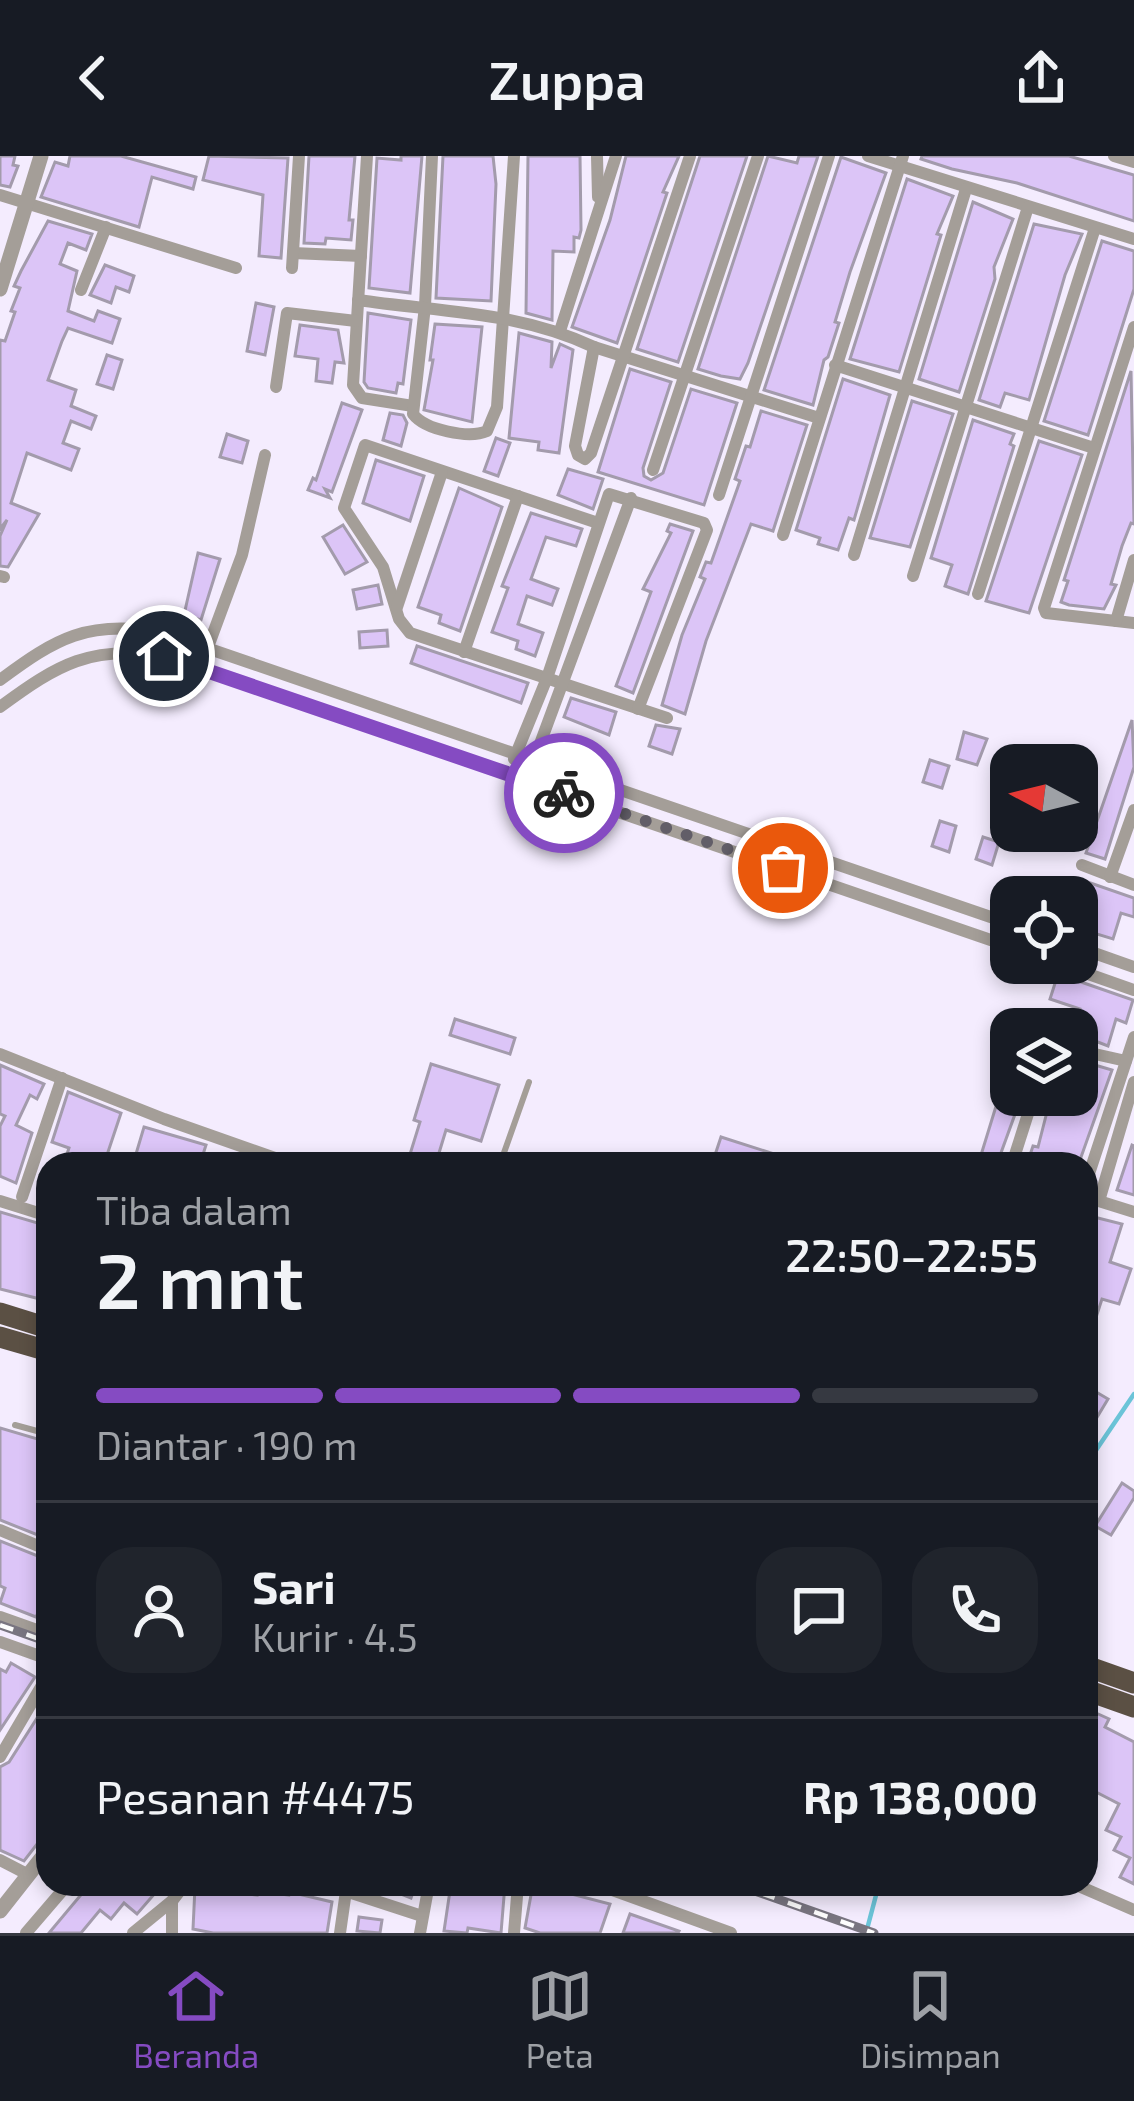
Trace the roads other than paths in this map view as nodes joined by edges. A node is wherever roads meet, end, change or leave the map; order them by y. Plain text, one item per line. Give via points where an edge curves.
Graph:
1 (41, 156) edge
2 (298, 156) edge
3 (367, 156) edge
4 (432, 156) edge
5 (514, 156) edge
6 (597, 156) edge
7 (616, 156) edge
8 (690, 156) edge
9 (758, 156) edge
10 (829, 156) edge
11 (868, 156) edge
12 (1114, 156) edge
13 (901, 161) edge
14 (1134, 162) edge
15 (966, 189) junction
16 (0, 195) edge
17 (29, 203) junction
18 (598, 206) junction
19 (1028, 208) junction
20 (106, 226) junction
21 (1095, 227) junction
22 (1134, 239) edge
23 (293, 253) junction
24 (361, 256) junction
25 (236, 268) dead end
26 (292, 268) dead end
27 (0, 289) edge
28 (81, 290) dead end
29 (358, 300) junction
30 (424, 306) junction
31 (506, 317) junction
32 (356, 321) junction
33 (1134, 327) edge
34 (560, 331) junction
35 (594, 347) junction
36 (622, 355) junction
37 (835, 365) junction
38 (687, 376) junction
39 (276, 387) dead end
40 (905, 387) junction
41 (754, 395) junction
42 (413, 406) junction
43 (965, 408) junction
44 (819, 418) junction
45 (1031, 428) junction
46 (1094, 448) junction
47 (265, 455) dead end
48 (653, 470) dead end
49 (442, 472) junction
50 (719, 495) dead end
51 (518, 496) junction
52 (631, 498) junction
53 (598, 523) junction
54 (783, 535) dead end
55 (854, 555) dead end
56 (1134, 560) edge
57 (913, 576) dead end
58 (978, 594) dead end
59 (397, 608) junction
60 (1116, 621) junction
61 (1134, 622) edge
62 (207, 646) junction
63 (464, 652) junction
64 (201, 666) junction
65 (2, 676) edge
66 (547, 678) junction
67 (564, 683) junction
68 (0, 706) edge
69 (638, 709) junction
70 (668, 718) dead end
71 (517, 754) junction
72 (534, 759) junction
73 (508, 773) junction
74 (527, 779) junction
75 (1134, 810) edge
76 (1082, 866) dead end
77 (876, 877) junction
78 (1110, 877) junction
79 (1134, 885) edge
80 (869, 898) junction
81 (990, 917) edge
82 (990, 940) edge
83 (1098, 954) edge
84 (1134, 967) edge
85 (1098, 977) edge
86 (1134, 989) edge
87 (1134, 1036) edge
88 (0, 1054) edge
89 (1098, 1055) edge
90 (1126, 1061) junction
91 (62, 1078) junction
92 (529, 1082) dead end
93 (1134, 1082) edge
94 (1027, 1116) edge
95 (37, 1152) edge
96 (260, 1152) edge
97 (504, 1152) edge
98 (1016, 1152) edge
99 (1096, 1152) edge
100 (36, 1155) edge
101 (1098, 1182) edge
102 (22, 1197) dead end
103 (0, 1201) edge
104 (1098, 1201) edge
105 (36, 1212) edge
106 (1134, 1212) edge
107 (0, 1313) edge
108 (36, 1324) edge
109 (0, 1337) edge
110 (36, 1348) edge
111 (15, 1425) dead end
112 (36, 1431) edge
113 (0, 1530) edge
114 (36, 1545) edge
115 (0, 1617) edge
116 (36, 1630) edge
117 (0, 1642) edge
118 (36, 1655) edge
119 (1098, 1670) edge
120 (1134, 1683) edge
121 (1098, 1694) edge
122 (36, 1696) edge
123 (1134, 1706) edge
124 (0, 1757) edge
125 (0, 1860) edge
126 (36, 1864) edge
127 (27, 1874) junction
128 (1098, 1894) edge
129 (58, 1896) edge
130 (175, 1896) edge
131 (345, 1896) edge
132 (361, 1896) edge
133 (426, 1896) edge
134 (517, 1896) edge
135 (629, 1896) edge
136 (172, 1900) junction
137 (1134, 1910) edge
138 (0, 1911) edge
139 (422, 1916) junction
140 (26, 1933) edge
141 (133, 1933) edge
142 (172, 1933) edge
143 (340, 1933) edge
144 (420, 1933) edge
145 (514, 1933) edge
146 (730, 1933) edge

1 - 17 street
2 - 23 street
3 - 24 street
4 - 30 street
5 - 31 street
6 - 18 street
7 - 18 street
8 - 36 street
9 - 38 street
10 - 41 street
11 - 13 street
12 - 14 street
13 - 15 street
13 - 37 street
15 - 19 street
15 - 40 street
16 - 17 street
17 - 20 street
17 - 27 street
18 - 34 street
19 - 21 street
19 - 43 street
20 - 25 street
20 - 28 street
21 - 22 street
21 - 45 street
23 - 24 street
23 - 26 street
24 - 29 street
29 - 30 street
29 - 32 street
30 - 31 street
30 - 42 street
31 - 34 street
31 - 42 street via 488,430 473,435 422,424
32 - 39 street via 287,313
32 - 42 street via 357,396
33 - 46 street
34 - 35 street
35 - 36 street
35 - 36 street via 575,446 585,459
36 - 38 street
37 - 40 street
37 - 44 street
38 - 41 street
38 - 48 street
40 - 43 street
40 - 55 street
41 - 44 street
41 - 50 street
43 - 45 street
43 - 57 street
44 - 54 street
45 - 46 street
45 - 58 street
46 - 60 street via 1044,612
47 - 62 street via 242,555
49 - 51 street
49 - 59 street
49 - 59 street via 365,445 344,500
51 - 53 street
51 - 63 street
52 - 53 street via 609,494
52 - 67 street
52 - 69 street via 707,530
53 - 66 street
56 - 60 street
59 - 63 street via 410,633
60 - 61 street
62 - 64 street
62 - 65 street via 133,627 88,629
62 - 71 street
63 - 66 street
64 - 68 street via 136,651 92,654 61,664
64 - 73 street
66 - 67 street
66 - 71 street
67 - 69 street
67 - 72 street
69 - 70 street
71 - 72 street
71 - 73 street
72 - 74 street
72 - 77 street
73 - 74 street
74 - 80 street
75 - 78 street
76 - 78 street
77 - 80 street
77 - 81 street
78 - 79 street
80 - 82 street
83 - 84 street
85 - 86 street
87 - 90 street
88 - 91 street
89 - 90 street
90 - 99 street
91 - 95 street
91 - 96 street
92 - 97 lane
93 - 101 street
94 - 98 street
100 - 102 street
103 - 105 street
104 - 106 street
107 - 108 highway
109 - 110 highway
111 - 112 lane
113 - 114 street
115 - 116 street
117 - 118 street
119 - 120 highway
121 - 123 highway
122 - 124 street
125 - 127 street
126 - 127 street
127 - 138 street
128 - 137 street
129 - 140 street
130 - 136 street
131 - 143 street
132 - 139 street
133 - 139 street
134 - 145 street
135 - 146 street
136 - 141 street
136 - 142 street
139 - 144 street

